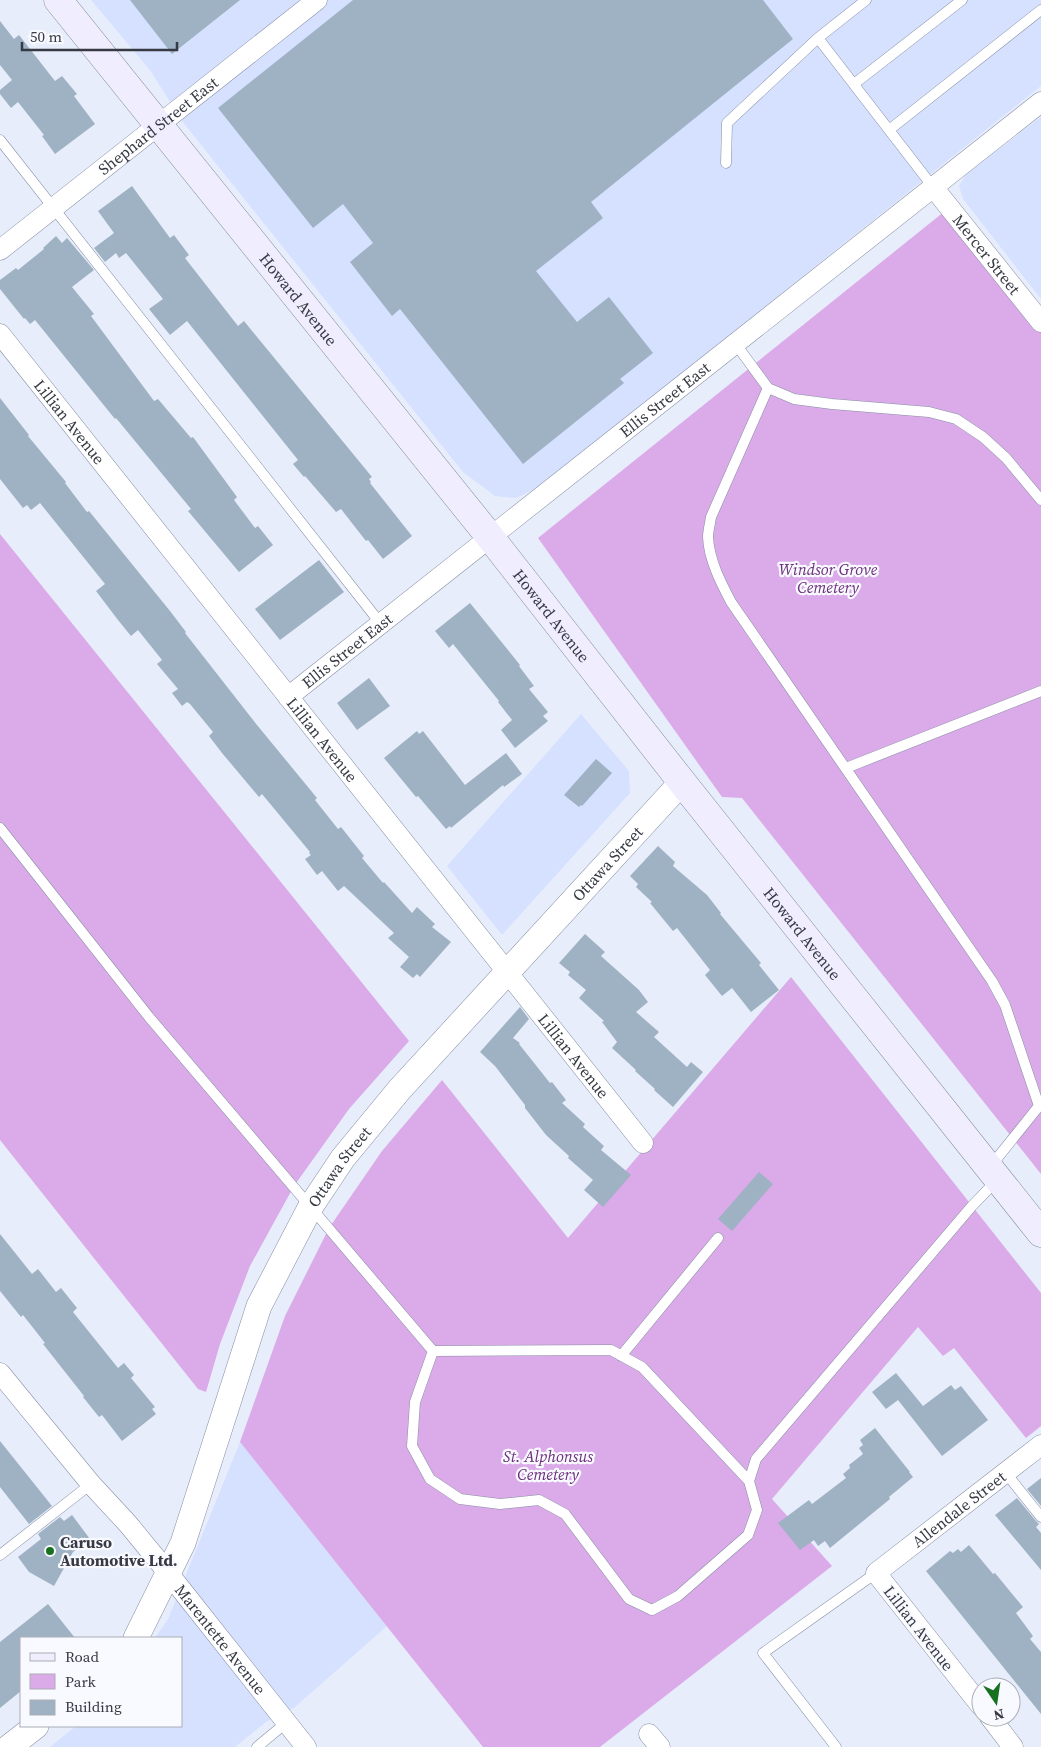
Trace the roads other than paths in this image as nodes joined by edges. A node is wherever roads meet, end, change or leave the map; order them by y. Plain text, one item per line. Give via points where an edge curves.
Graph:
1 (58, 0) edge
2 (317, 0) edge
3 (866, 0) edge
4 (962, 0) edge
5 (1041, 10) edge
6 (818, 38) junction
7 (854, 84) junction
8 (1041, 102) edge
9 (159, 126) junction
10 (889, 130) junction
11 (0, 140) edge
12 (726, 163) dead end
13 (933, 187) junction
14 (54, 208) junction
15 (0, 250) edge
16 (1041, 322) edge
17 (0, 334) edge
18 (735, 343) junction
19 (768, 388) junction
20 (1041, 500) edge
21 (490, 537) junction
22 (381, 624) junction
23 (1041, 691) edge
24 (288, 697) junction
25 (846, 768) junction
26 (682, 782) junction
27 (0, 828) edge
28 (508, 972) junction
29 (1040, 1104) edge
30 (643, 1144) dead end
31 (994, 1174) junction
32 (311, 1206) junction
33 (1041, 1233) edge
34 (718, 1238) dead end
35 (432, 1351) junction
36 (621, 1356) junction
37 (0, 1373) edge
38 (1041, 1444) edge
39 (1005, 1472) junction
40 (749, 1481) junction
41 (91, 1484) junction
42 (1041, 1517) edge
43 (0, 1555) edge
44 (876, 1573) junction
45 (169, 1574) junction
46 (137, 1637) edge
47 (971, 1693) edge
48 (287, 1722) junction
49 (35, 1727) edge
50 (998, 1727) edge
51 (9, 1747) edge
52 (257, 1747) edge
53 (306, 1747) edge
54 (836, 1747) edge
55 (1013, 1747) edge

1 - 9 main road, Howard Avenue
2 - 9 street, Shephard Street East
3 - 6 lane
4 - 7 lane
5 - 10 lane
6 - 7 lane
6 - 12 lane via 727,123
7 - 10 lane
8 - 13 street, Ellis Street East
9 - 14 street, Shephard Street East
9 - 21 main road, Howard Avenue
10 - 13 lane
11 - 14 lane
13 - 16 street, Mercer Street
13 - 18 street, Ellis Street East
14 - 15 street, Shephard Street East
14 - 22 lane
17 - 24 street, Lillian Avenue
18 - 19 lane
18 - 21 street, Ellis Street East
19 - 20 lane via 794,399 928,412 956,419 982,436 1006,458
19 - 25 lane via 711,517 708,538 720,580 731,602
21 - 22 street, Ellis Street East
21 - 26 main road, Howard Avenue
22 - 24 street, Ellis Street East
23 - 25 lane
24 - 28 street, Lillian Avenue
25 - 29 lane via 992,981 1005,1005
26 - 28 street, Ottawa Street
26 - 31 main road, Howard Avenue
27 - 32 lane via 149,1017
28 - 30 street, Lillian Avenue
28 - 32 street, Ottawa Street via 400,1089 343,1158
29 - 31 lane
31 - 33 main road, Howard Avenue
31 - 40 lane via 972,1206 756,1459
32 - 35 lane
32 - 45 street, Ottawa Street via 259,1306 183,1544
34 - 36 lane
35 - 36 lane via 611,1350
35 - 40 lane via 415,1402 412,1446 430,1479 460,1499 500,1504 540,1500 565,1514 629,1599 652,1610 678,1596 748,1535 757,1510
36 - 40 lane via 642,1367
37 - 41 street, Marentette Avenue
38 - 39 street, Allendale Street
39 - 42 lane
39 - 44 street, Allendale Street
41 - 43 lane
41 - 45 street, Marentette Avenue
44 - 47 street, Lillian Avenue
44 - 54 lane via 762,1653
45 - 46 street, Ottawa Street
45 - 48 street, Marentette Avenue
48 - 52 lane
48 - 53 street, Marentette Avenue
49 - 51 street
50 - 55 street

